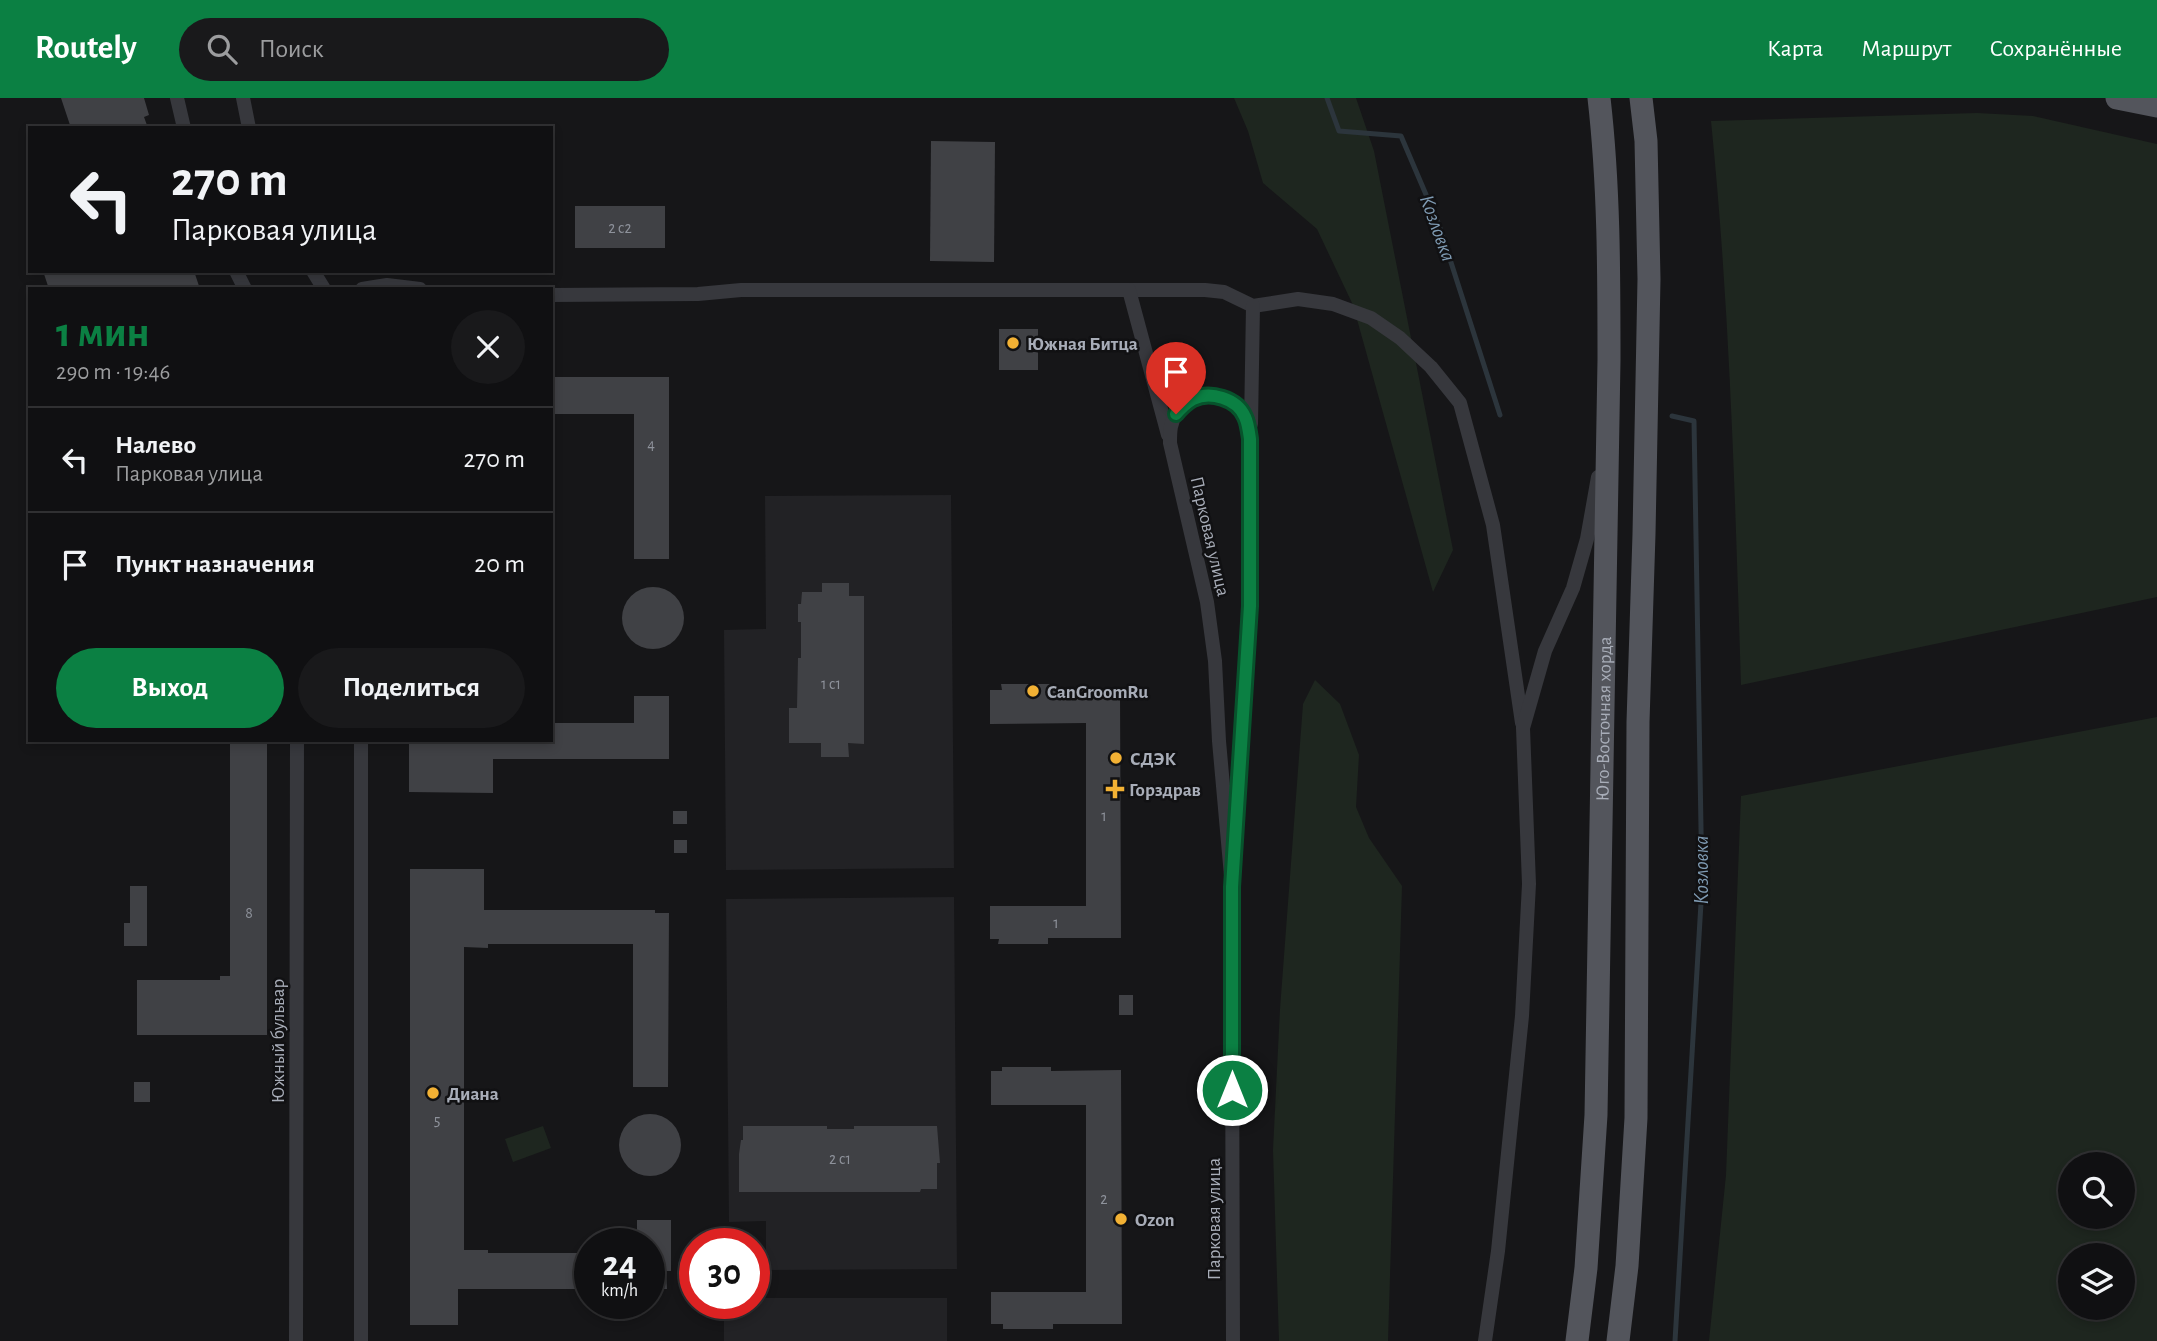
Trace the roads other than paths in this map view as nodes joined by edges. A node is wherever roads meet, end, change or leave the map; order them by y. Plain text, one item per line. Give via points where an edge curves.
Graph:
1 (177, 98) edge
2 (243, 98) edge
3 (1599, 98) edge
4 (1641, 98) edge
5 (2117, 98) edge
6 (2157, 106) edge
7 (184, 126) edge
8 (249, 126) edge
9 (369, 287) edge
10 (406, 287) edge
11 (1129, 290) junction
12 (553, 295) edge
13 (1253, 306) junction
14 (1609, 360) junction
15 (1250, 439) junction
16 (1170, 443) junction
17 (1523, 728) junction
18 (297, 742) edge
19 (361, 742) edge
20 (1232, 887) junction
21 (296, 1341) edge
22 (361, 1341) edge
23 (1233, 1341) edge
24 (1485, 1341) edge
25 (1577, 1341) edge
26 (1618, 1341) edge

1 - 7 street
2 - 8 street
3 - 14 main road, Юго-Восточная хорда
4 - 26 main road, Юго-Восточная хорда via 1649,279 1638,722 1636,1118
5 - 6 main road
9 - 10 street
11 - 12 street
11 - 13 street via 1214,291
11 - 16 street
13 - 15 street
13 - 17 street via 1298,299 1333,304 1371,318 1431,367 1460,403 1493,525
14 - 17 street via 1598,482 1587,539 1573,588 1545,651
14 - 25 main road, Юго-Восточная хорда via 1596,1115
15 - 16 street, Парковая улица via 1245,415 1233,402 1215,396 1196,398 1181,408 1170,427
15 - 20 street, Парковая улица via 1250,606
16 - 20 street, Парковая улица via 1209,614
17 - 24 street via 1529,884 1522,1016
18 - 21 street, Южный бульвар
19 - 22 street
20 - 23 street, Парковая улица

